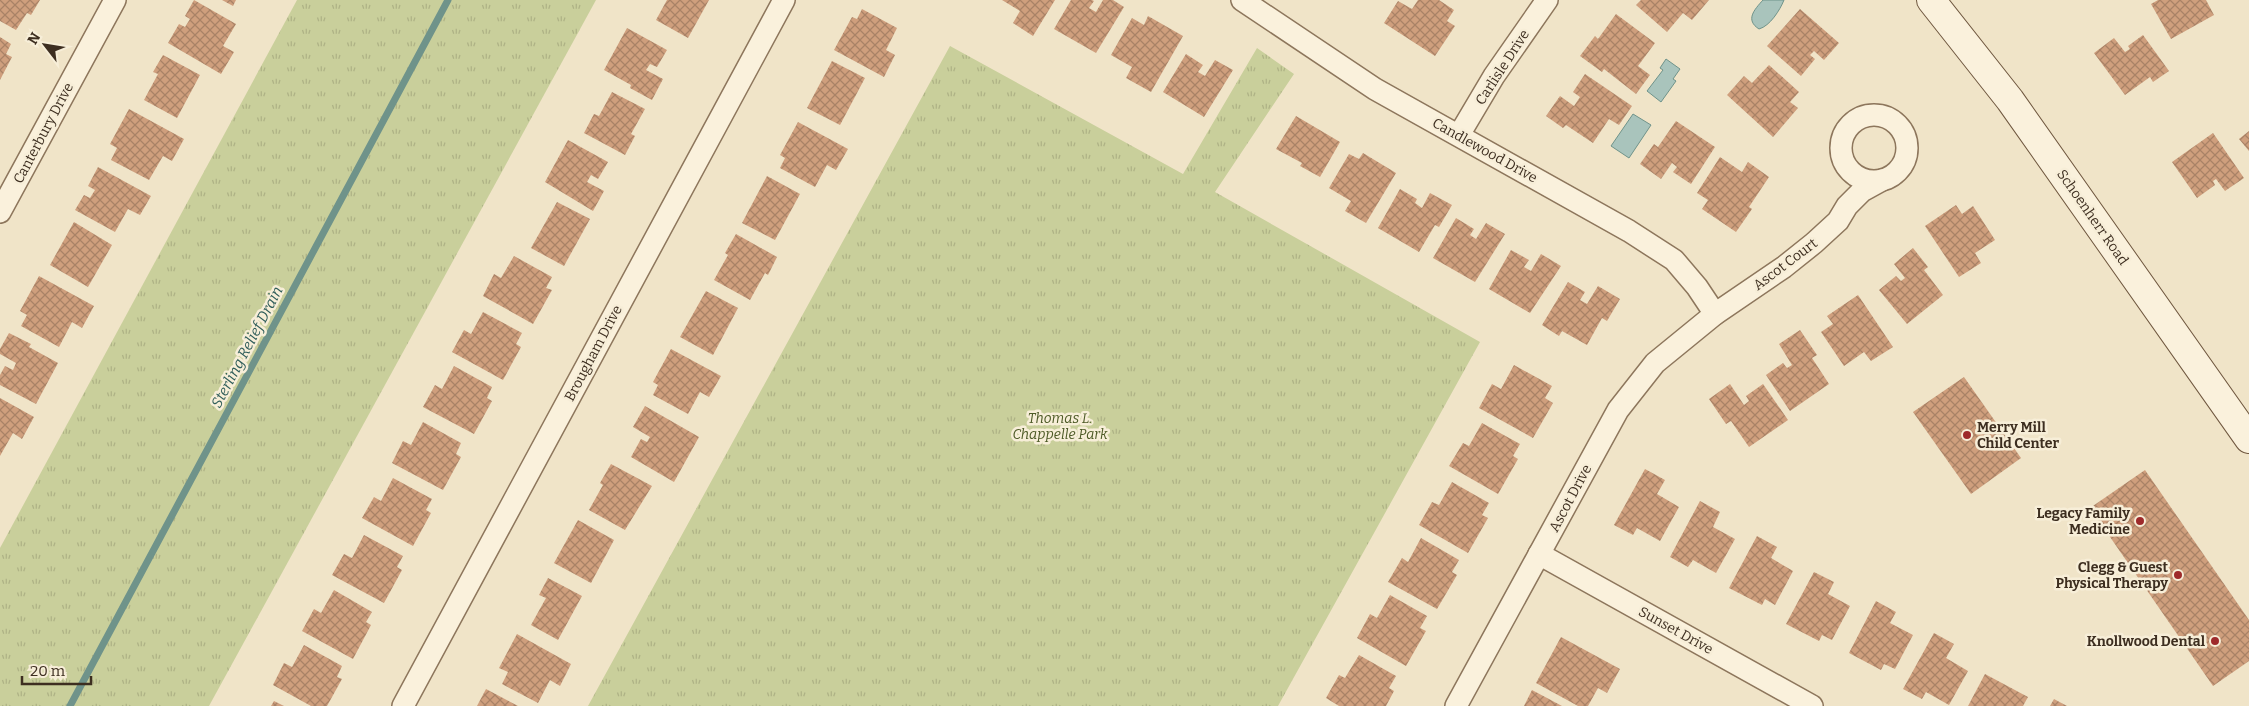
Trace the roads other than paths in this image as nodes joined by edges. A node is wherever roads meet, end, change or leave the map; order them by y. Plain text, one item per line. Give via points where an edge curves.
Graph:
1 (115, 0) edge
2 (784, 0) edge
3 (1242, 0) edge
4 (1547, 0) edge
5 (1931, 0) edge
6 (1459, 135) junction
7 (1851, 172) junction
8 (1882, 180) junction
9 (1847, 206) junction
10 (0, 212) edge
11 (1715, 314) junction
12 (2249, 439) edge
13 (1539, 554) junction
14 (403, 706) edge
15 (1456, 706) edge
16 (1812, 706) edge

1 - 10 street, Canterbury Drive
2 - 14 street, Brougham Drive
3 - 6 street, Candlewood Drive via 1375,90
4 - 6 street, Carlisle Drive via 1494,76
5 - 12 main road, Schoenherr Road via 2010,100
6 - 11 street, Candlewood Drive via 1674,260
7 - 8 street via 1870,181
7 - 8 street, Ascot Court via 1841,154 1844,133 1859,118 1880,115 1891,118 1899,126 1908,147 1900,168
7 - 9 street, Ascot Court via 1852,188
8 - 9 street, Ascot Court via 1862,191
9 - 11 street, Ascot Court via 1838,221 1814,243
11 - 13 street, Ascot Drive via 1641,378 1618,410
13 - 15 street, Ascot Drive
13 - 16 street, Sunset Drive

